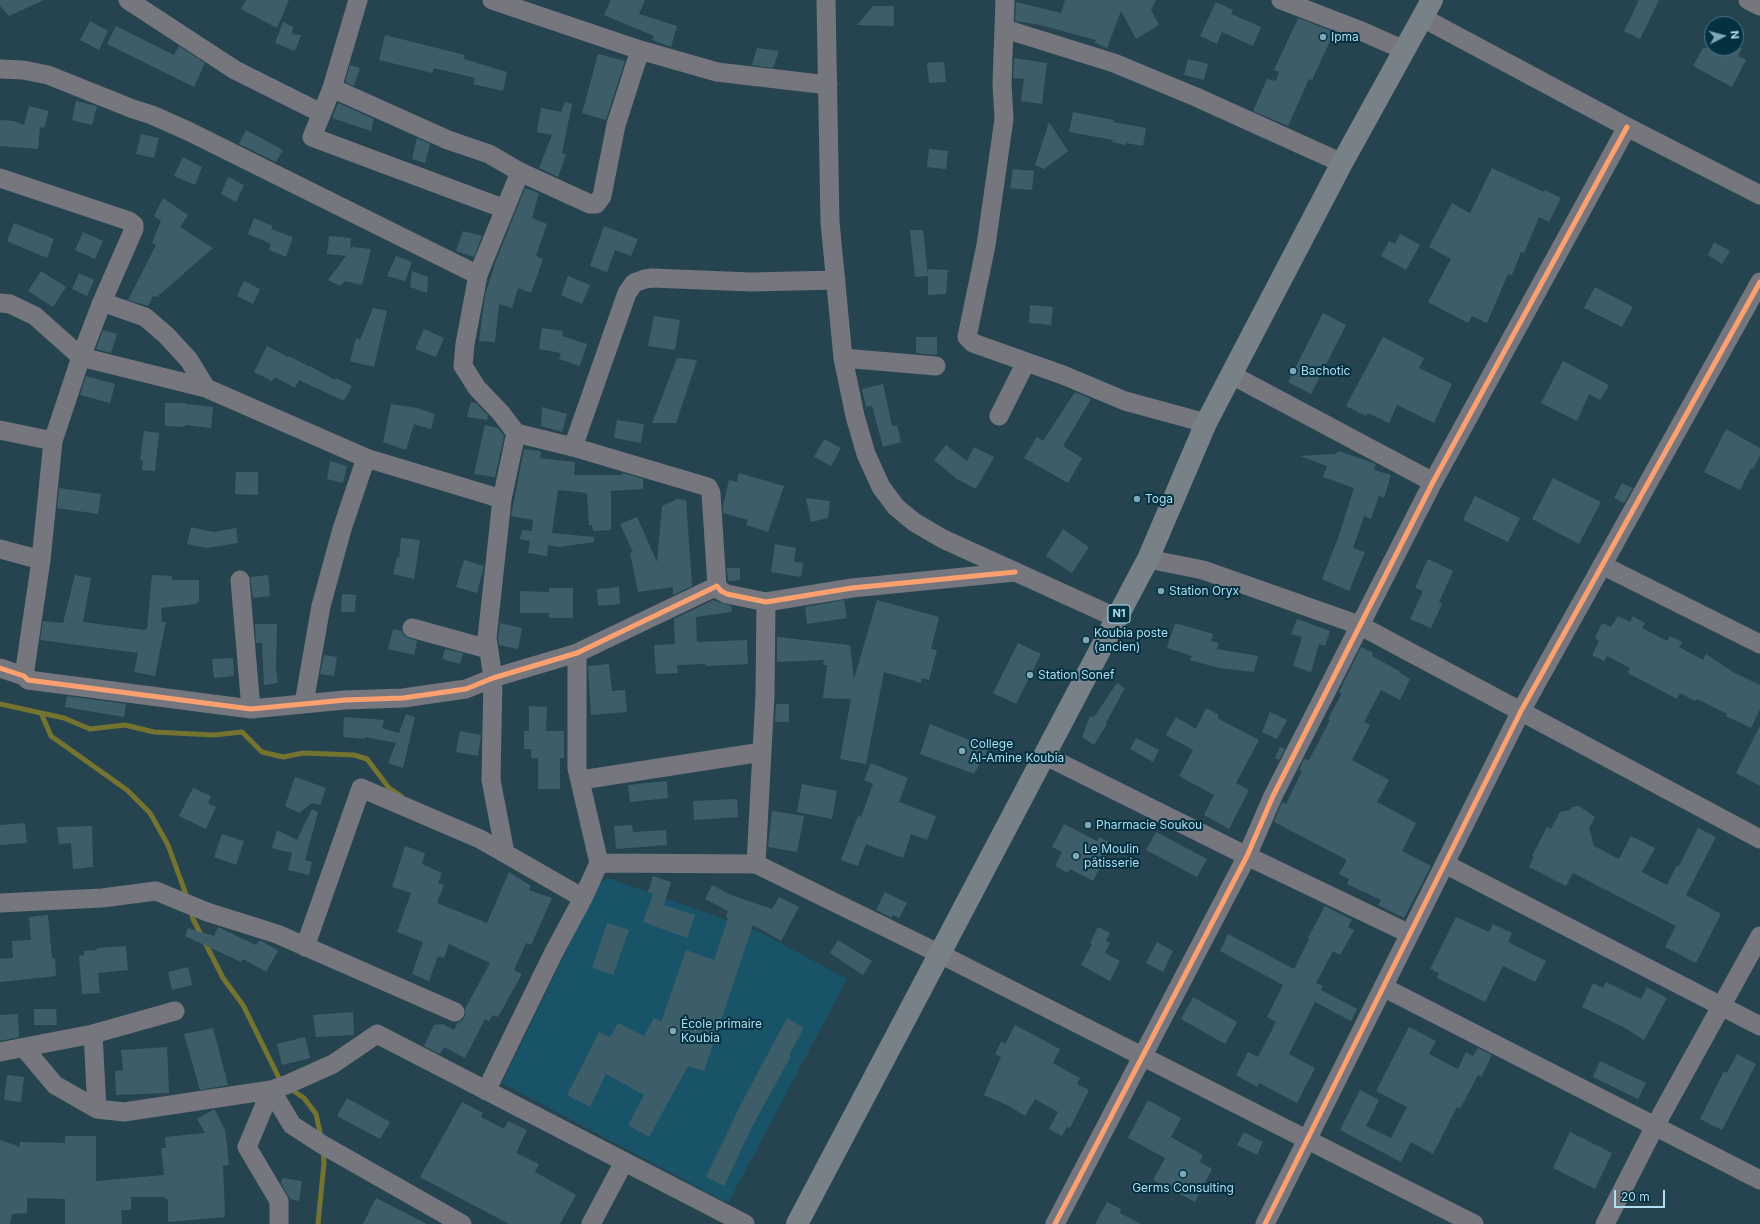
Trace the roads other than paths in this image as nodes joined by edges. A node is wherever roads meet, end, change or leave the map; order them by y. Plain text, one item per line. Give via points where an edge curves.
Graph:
1 (128, 0) edge
2 (358, 0) edge
3 (492, 0) edge
4 (826, 0) edge
5 (1005, 0) edge
6 (1281, 0) edge
7 (1748, 0) edge
8 (1760, 6) edge
9 (1427, 9) edge
10 (1005, 29) junction
11 (640, 50) junction
12 (1404, 50) junction
13 (0, 69) edge
14 (828, 85) junction
15 (332, 88) junction
16 (321, 112) junction
17 (1627, 127) junction
18 (1342, 163) junction
19 (520, 172) junction
20 (0, 178) edge
21 (1760, 196) edge
22 (505, 209) junction
23 (478, 275) junction
24 (836, 280) junction
25 (1760, 282) edge
26 (102, 302) junction
27 (0, 303) edge
28 (81, 357) junction
29 (843, 358) junction
30 (1026, 362) junction
31 (936, 366) dead end
32 (1232, 375) junction
33 (206, 388) junction
34 (999, 416) dead end
35 (1206, 423) junction
36 (0, 430) edge
37 (516, 433) junction
38 (53, 441) junction
39 (573, 447) junction
40 (366, 458) junction
41 (1433, 482) junction
42 (502, 499) junction
43 (0, 549) edge
44 (1148, 559) junction
45 (41, 560) junction
46 (1602, 565) junction
47 (1015, 572) junction
48 (240, 580) dead end
49 (716, 586) junction
50 (766, 602) junction
51 (1117, 618) junction
52 (1359, 625) junction
53 (412, 628) dead end
54 (1760, 644) edge
55 (488, 649) junction
56 (577, 653) junction
57 (0, 668) edge
58 (24, 676) junction
59 (493, 678) junction
60 (304, 703) junction
61 (252, 709) junction
62 (1521, 711) junction
63 (762, 752) junction
64 (1044, 755) junction
65 (581, 780) junction
66 (1760, 839) edge
67 (505, 853) junction
68 (1247, 856) junction
69 (599, 863) junction
70 (756, 864) junction
71 (1445, 864) junction
72 (583, 898) junction
73 (0, 903) edge
74 (1410, 934) junction
75 (1760, 936) edge
76 (305, 947) junction
77 (938, 953) junction
78 (1383, 988) junction
79 (1721, 1006) junction
80 (174, 1011) dead end
81 (455, 1012) dead end
82 (1760, 1026) edge
83 (93, 1034) junction
84 (24, 1048) junction
85 (0, 1052) edge
86 (1142, 1056) junction
87 (271, 1090) junction
88 (486, 1091) junction
89 (97, 1109) junction
90 (1655, 1126) junction
91 (1307, 1140) junction
92 (624, 1162) junction
93 (1760, 1180) edge
94 (279, 1224) edge
95 (462, 1224) edge
96 (591, 1224) edge
97 (745, 1224) edge
98 (797, 1224) edge
99 (1055, 1224) edge
100 (1265, 1224) edge
101 (1474, 1224) edge
102 (1605, 1224) edge

1 - 16 street via 235,70
2 - 15 street
3 - 11 street
4 - 14 street
5 - 10 street
6 - 12 street
7 - 8 street
9 - 12 main road, N1
9 - 17 street
10 - 18 street via 1114,63
10 - 30 street via 1002,83 1004,119 986,245 967,337 973,343
11 - 14 street via 717,72
11 - 19 street via 616,125 599,201 590,204
12 - 18 main road, N1
13 - 23 street via 48,74 152,115
14 - 24 street via 830,222
15 - 16 street
15 - 19 street via 448,140 489,154
16 - 22 street via 312,137
17 - 21 street
17 - 41 street
18 - 32 main road, N1
19 - 22 street
20 - 26 street via 132,223 134,229
22 - 23 street
23 - 37 street via 463,366 477,388
24 - 29 street
24 - 39 street via 750,282 652,278 634,283 627,293
25 - 46 street
26 - 28 street
26 - 33 street via 145,318 166,335 189,360
27 - 28 street via 10,304 35,316
28 - 33 street
28 - 38 street
29 - 31 street
29 - 47 street via 866,454 880,487 896,507 914,522 943,539
30 - 34 street
30 - 35 street via 1125,401
32 - 35 main road, N1
32 - 41 street
33 - 40 street
35 - 44 main road, N1
36 - 38 street
37 - 39 street
37 - 42 street
38 - 45 street
39 - 49 street via 708,487 711,493
40 - 42 street
40 - 60 street via 342,529 321,606
41 - 52 street
42 - 55 street via 487,638
43 - 45 street
44 - 51 main road, N1
44 - 52 street via 1203,570
45 - 58 street
46 - 54 street
46 - 62 street
47 - 50 street via 852,588
47 - 51 street
48 - 61 street
49 - 50 street via 727,594
49 - 56 street
50 - 63 street
51 - 64 main road, N1
52 - 62 street
52 - 68 street via 1273,796
53 - 55 street
55 - 59 street
56 - 59 street
56 - 65 street via 577,768
57 - 58 street
58 - 61 street via 28,680
59 - 60 street via 466,689 434,695
59 - 67 street via 491,780
60 - 61 street
62 - 66 street
62 - 71 street
63 - 65 street
63 - 70 street
64 - 68 street
64 - 77 main road, N1
65 - 69 street
67 - 72 street
67 - 76 street via 480,839 361,788
68 - 74 street
68 - 86 street
69 - 70 street
69 - 72 street
70 - 77 street
71 - 74 street
71 - 79 street
72 - 88 street
73 - 76 street via 102,898 156,891 207,912 277,934
74 - 78 street
75 - 79 street
76 - 81 street
77 - 86 street
77 - 98 main road, N1
78 - 90 street
78 - 91 street
79 - 82 street
79 - 90 street
80 - 83 street
83 - 84 street
83 - 89 street
84 - 85 street
84 - 89 street via 54,1084
86 - 91 street
86 - 99 street
87 - 88 street via 333,1064 377,1034
87 - 89 street via 124,1112
87 - 94 street via 247,1147 279,1201
87 - 95 street via 292,1125
88 - 92 street
90 - 93 street
90 - 102 street
91 - 100 street
91 - 101 street
92 - 96 street
92 - 97 street

